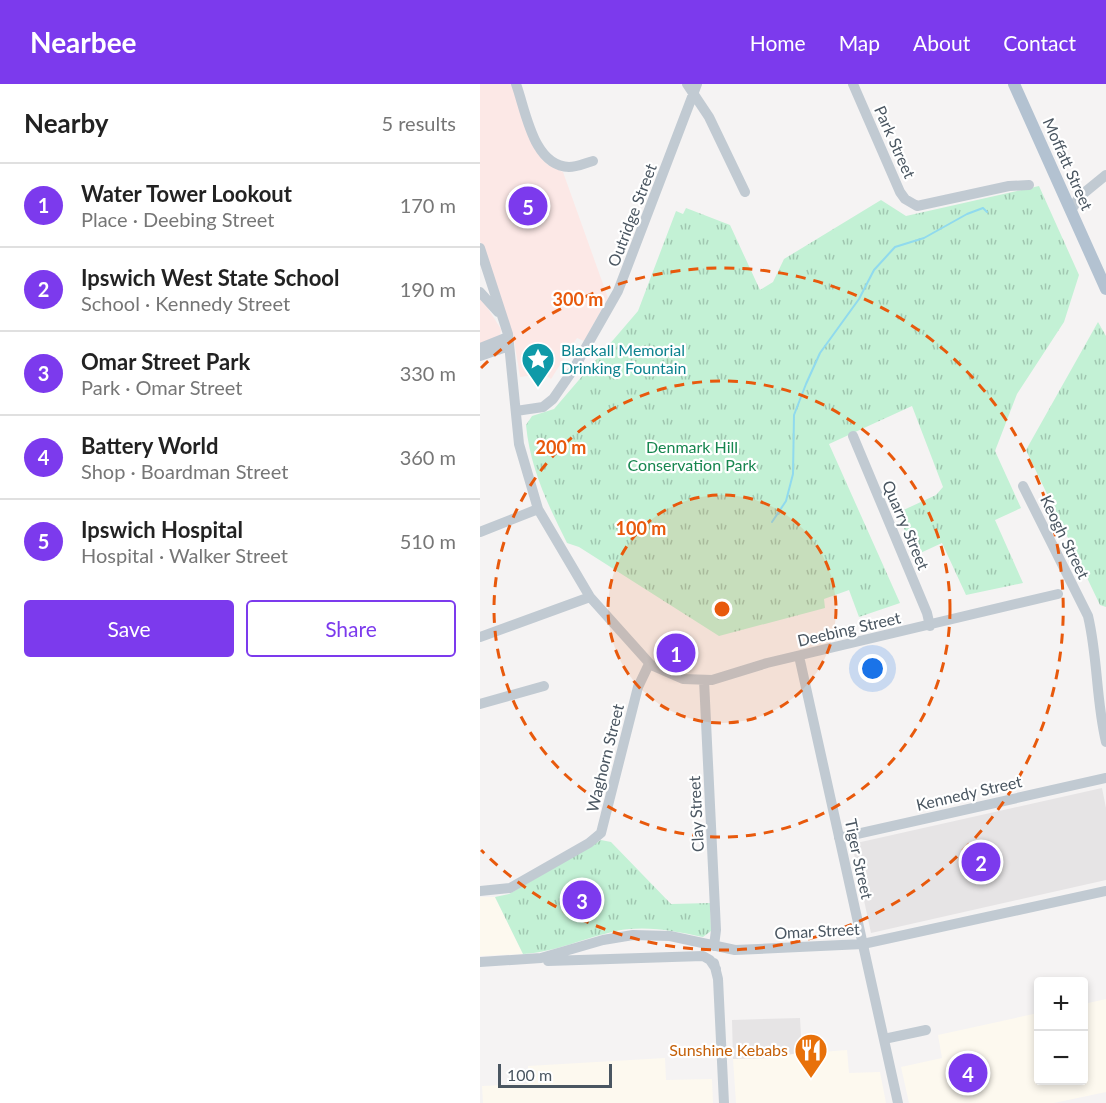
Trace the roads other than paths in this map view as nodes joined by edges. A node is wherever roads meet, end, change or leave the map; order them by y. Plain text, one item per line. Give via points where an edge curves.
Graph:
1 (516, 84) edge
2 (853, 84) edge
3 (1014, 84) edge
4 (692, 87) edge
5 (592, 161) dead end
6 (1106, 175) edge
7 (1029, 185) dead end
8 (745, 192) dead end
9 (1071, 211) junction
10 (480, 248) edge
11 (490, 276) junction
12 (1106, 289) edge
13 (480, 291) edge
14 (503, 320) junction
15 (509, 341) junction
16 (480, 348) edge
17 (480, 356) edge
18 (516, 411) junction
19 (853, 436) dead end
20 (1023, 486) dead end
21 (538, 509) junction
22 (480, 532) edge
23 (1058, 594) dead end
24 (590, 597) junction
25 (930, 626) junction
26 (480, 637) edge
27 (799, 656) junction
28 (649, 664) junction
29 (705, 680) junction
30 (544, 686) dead end
31 (481, 701) edge
32 (1106, 742) edge
33 (1106, 777) edge
34 (839, 838) junction
35 (480, 891) edge
36 (1106, 891) edge
37 (863, 944) junction
38 (716, 947) junction
39 (528, 960) junction
40 (480, 962) edge
41 (717, 974) junction
42 (926, 1030) dead end
43 (884, 1039) junction
44 (724, 1103) edge
45 (898, 1103) edge

1 - 5 street via 547,159 568,167
2 - 7 street, Park Street via 900,192 917,206
3 - 9 main road, Moffatt Street
4 - 8 street
4 - 18 street, Outridge Street via 618,291 553,399 543,407
6 - 9 street via 1079,197
9 - 12 main road, Moffatt Street
10 - 11 street
11 - 13 street via 487,288
11 - 14 street
13 - 14 street
14 - 15 street
15 - 16 street
15 - 17 street
15 - 18 street
18 - 21 street via 525,471
19 - 25 street, Quarry Street
20 - 32 street, Keogh Street via 1088,616
21 - 22 street
21 - 24 street
23 - 25 street, Deebing Street
24 - 26 street
24 - 28 street
25 - 27 street, Deebing Street
27 - 29 street, Deebing Street
27 - 34 street, Tiger Street
28 - 29 street, Deebing Street via 683,679
28 - 35 street, Waghorn Street via 638,687 600,833 590,843 510,888
29 - 38 street, Clay Street
30 - 31 street
33 - 34 street, Kennedy Street
34 - 37 street, Tiger Street
36 - 37 street, Omar Street
37 - 38 street, Omar Street via 738,950
37 - 43 street, Tiger Street
38 - 39 street, Omar Street via 670,936 633,935
38 - 41 street, Clay Street
39 - 40 street, Omar Street
39 - 41 street, Omar Street via 703,956 711,960
41 - 44 street, Clay Street
42 - 43 street
43 - 45 street, Tiger Street

